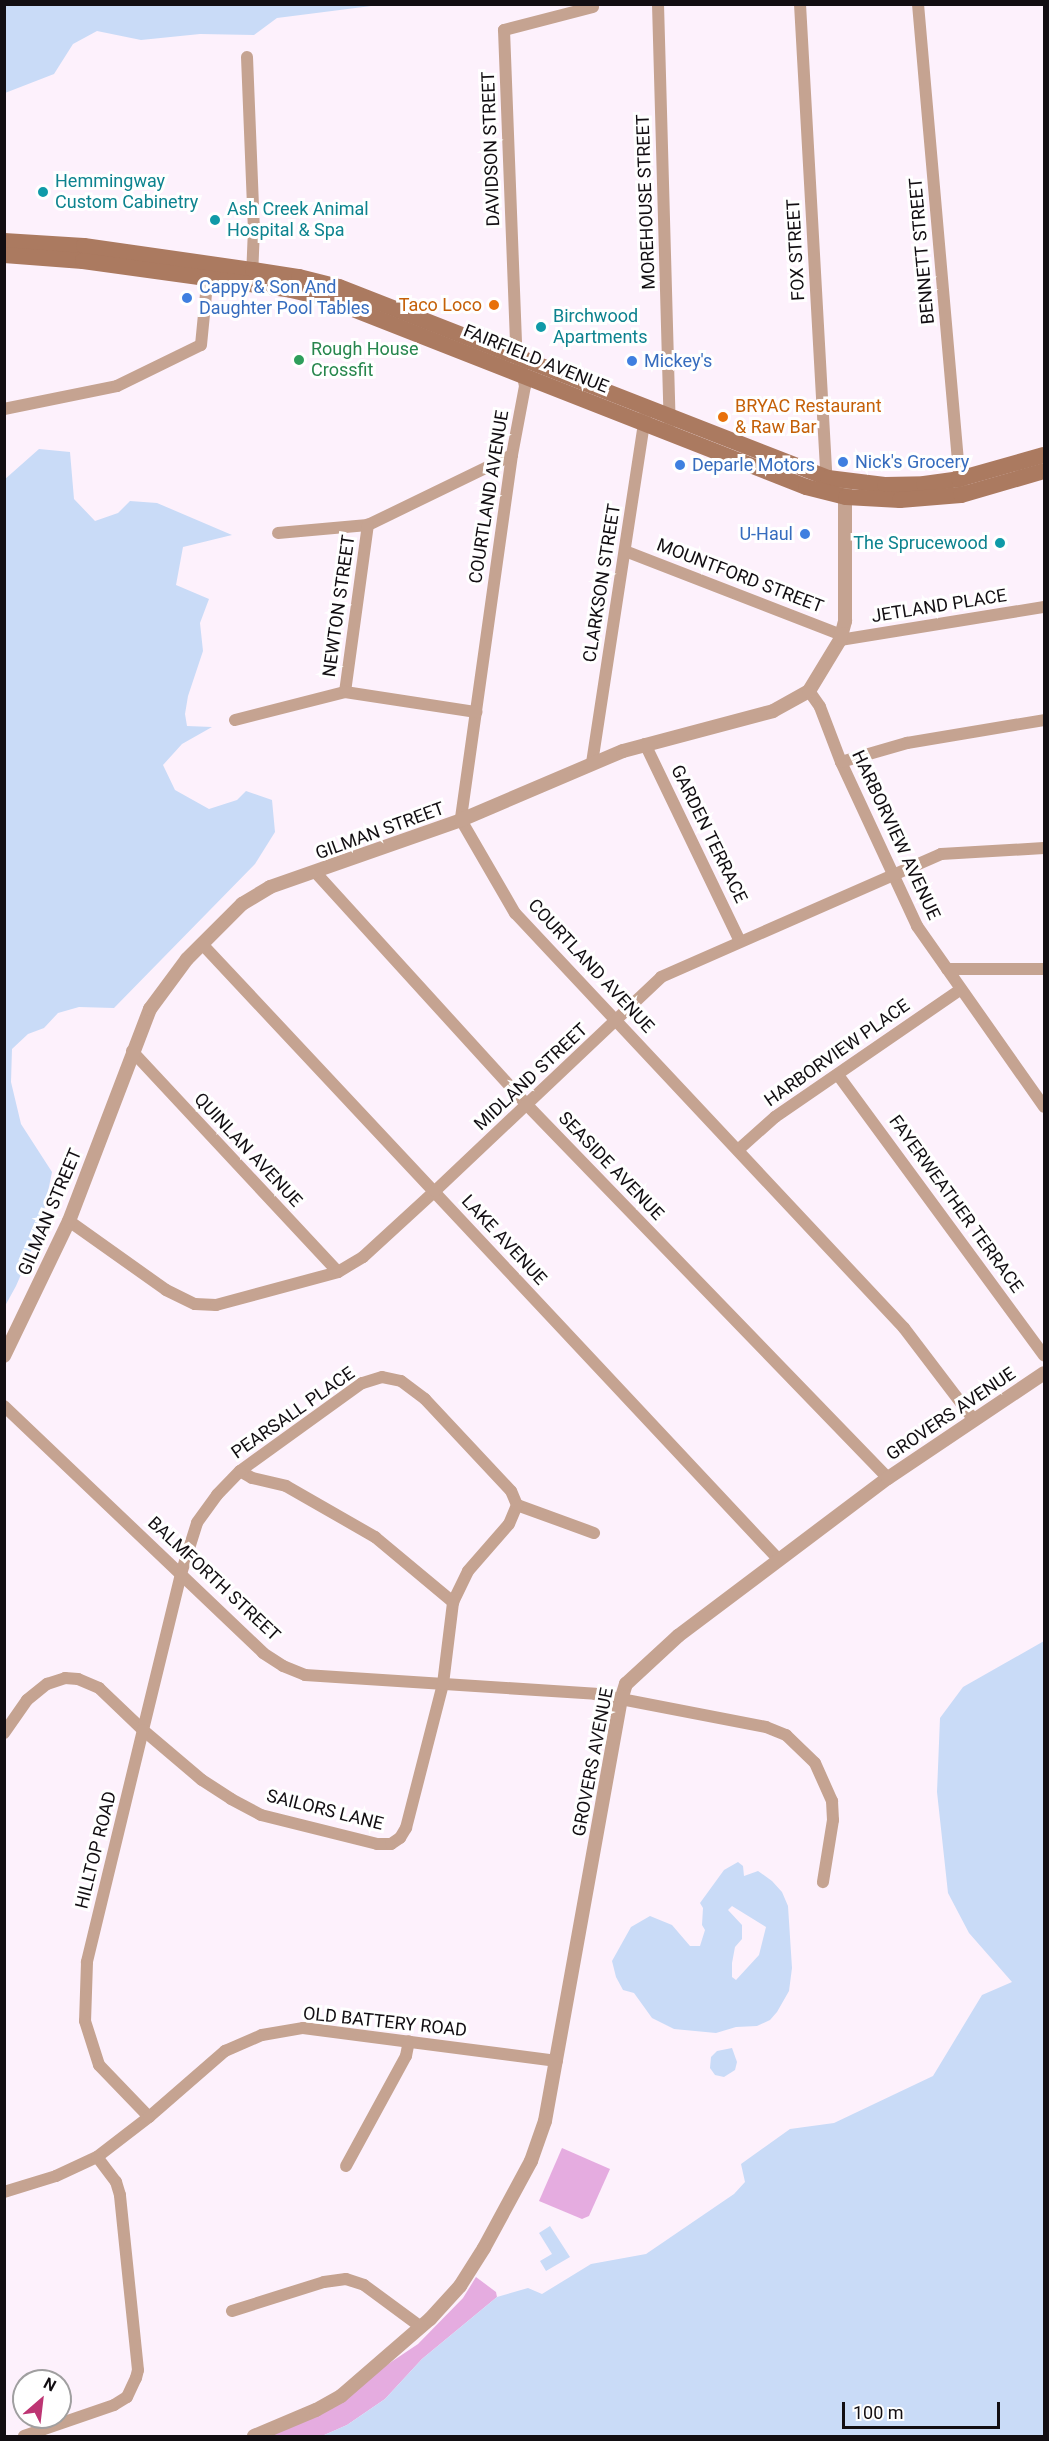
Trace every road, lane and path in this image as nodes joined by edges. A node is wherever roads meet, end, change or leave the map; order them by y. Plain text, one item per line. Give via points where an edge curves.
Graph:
1 (658, 4) edge
2 (800, 4) edge
3 (918, 4) edge
4 (593, 6) dead end
5 (247, 57) dead end
6 (4, 241) edge
7 (83, 253) junction
8 (4, 255) edge
9 (208, 271) junction
10 (252, 277) junction
11 (522, 367) junction
12 (4, 409) edge
13 (645, 416) junction
14 (670, 426) junction
15 (512, 455) junction
16 (1044, 455) edge
17 (1044, 471) edge
18 (836, 487) junction
19 (960, 487) junction
20 (368, 525) junction
21 (278, 533) dead end
22 (625, 551) junction
23 (1044, 607) edge
24 (841, 638) junction
25 (809, 691) junction
26 (345, 692) junction
27 (476, 712) junction
28 (236, 720) dead end
29 (1044, 720) edge
30 (645, 744) junction
31 (841, 762) junction
32 (592, 763) junction
33 (461, 820) junction
34 (1044, 848) edge
35 (316, 873) junction
36 (894, 874) junction
37 (740, 940) junction
38 (202, 944) junction
39 (947, 969) junction
40 (1044, 969) edge
41 (960, 990) junction
42 (617, 1021) junction
43 (132, 1051) junction
44 (838, 1075) junction
45 (527, 1105) junction
46 (1044, 1107) edge
47 (738, 1150) junction
48 (435, 1191) junction
49 (69, 1221) junction
50 (338, 1272) junction
51 (1044, 1355) edge
52 (4, 1356) edge
53 (1044, 1373) edge
54 (4, 1406) edge
55 (974, 1420) junction
56 (240, 1471) junction
57 (888, 1478) junction
58 (517, 1505) junction
59 (594, 1533) dead end
60 (779, 1560) junction
61 (181, 1574) junction
62 (453, 1602) junction
63 (443, 1684) junction
64 (621, 1700) junction
65 (143, 1730) junction
66 (4, 1733) edge
67 (823, 1882) dead end
68 (409, 2041) junction
69 (557, 2061) junction
70 (149, 2117) junction
71 (97, 2157) junction
72 (346, 2166) dead end
73 (4, 2192) edge
74 (232, 2311) dead end
75 (422, 2327) junction
76 (24, 2436) edge
77 (254, 2436) edge

1 - 14 street, MOREHOUSE STREET
2 - 18 street, FOX STREET
3 - 19 street, BENNETT STREET
4 - 11 street, DAVIDSON STREET via 504,30 516,346
5 - 10 street via 254,228
6 - 7 main road, FAIRFIELD AVENUE
7 - 8 main road, FAIRFIELD AVENUE
7 - 9 main road, FAIRFIELD AVENUE
9 - 10 main road, FAIRFIELD AVENUE
9 - 12 street via 201,345 117,386
10 - 11 main road, FAIRFIELD AVENUE via 299,277
11 - 13 main road, FAIRFIELD AVENUE
11 - 15 street, COURTLAND AVENUE via 525,386
13 - 14 main road, FAIRFIELD AVENUE
13 - 22 street, CLARKSON STREET
14 - 18 main road, FAIRFIELD AVENUE
15 - 20 street
15 - 27 street, COURTLAND AVENUE
16 - 19 main road, FAIRFIELD AVENUE
17 - 19 main road, FAIRFIELD AVENUE
18 - 19 main road, FAIRFIELD AVENUE via 900,500
18 - 24 street, GILMAN STREET via 846,608
20 - 21 street
20 - 26 street, NEWTON STREET
22 - 24 street, MOUNTFORD STREET
22 - 32 street, CLARKSON STREET
23 - 24 street, JETLAND PLACE
24 - 25 street, GILMAN STREET
25 - 30 street, GILMAN STREET via 773,711
25 - 31 street, HARBORVIEW AVENUE via 820,707
26 - 27 street
26 - 28 street
27 - 33 street, COURTLAND AVENUE
29 - 31 street via 908,743
30 - 32 street, GILMAN STREET
30 - 37 street, GARDEN TERRACE
31 - 36 street, HARBORVIEW AVENUE
32 - 33 street, GILMAN STREET
33 - 35 street, GILMAN STREET
33 - 42 street, COURTLAND AVENUE via 515,913
34 - 36 street, MIDLAND STREET via 942,854
35 - 38 street, GILMAN STREET via 254,896
35 - 45 street, SEASIDE AVENUE
36 - 37 street, MIDLAND STREET
36 - 39 street, HARBORVIEW AVENUE via 917,926
37 - 42 street, MIDLAND STREET via 661,977
38 - 43 street, GILMAN STREET via 161,991
38 - 48 street, LAKE AVENUE
39 - 40 street
39 - 41 street, HARBORVIEW AVENUE
41 - 44 street, HARBORVIEW PLACE
41 - 46 street, HARBORVIEW AVENUE
42 - 45 street, MIDLAND STREET
42 - 47 street, COURTLAND AVENUE
43 - 49 street, GILMAN STREET
43 - 50 street, QUINLAN AVENUE
44 - 47 street, HARBORVIEW PLACE via 776,1117
44 - 51 street, FAYERWEATHER TERRACE
45 - 48 street, MIDLAND STREET
45 - 57 street, SEASIDE AVENUE
47 - 55 street, COURTLAND AVENUE via 904,1328
48 - 50 street, MIDLAND STREET via 363,1257
48 - 60 street, LAKE AVENUE
49 - 50 street, MIDLAND STREET via 166,1290 195,1304 216,1305
49 - 52 street, GILMAN STREET
53 - 55 street, GROVERS AVENUE
54 - 61 street, BALMFORTH STREET
55 - 57 street, GROVERS AVENUE
56 - 58 street, PEARSALL PLACE via 362,1383 382,1377 401,1382 425,1399 511,1491
56 - 61 street, PEARSALL PLACE via 197,1523
56 - 62 street via 286,1486 375,1537
57 - 60 street, GROVERS AVENUE
58 - 59 street
58 - 62 street via 509,1524 468,1571
60 - 64 street, GROVERS AVENUE via 649,1660 626,1684
61 - 63 street, BALMFORTH STREET via 263,1653 283,1666 305,1675
61 - 65 street, HILLTOP ROAD
62 - 63 street
63 - 64 street, BALMFORTH STREET via 595,1694
63 - 65 street, SAILORS LANE via 406,1828 391,1844 261,1815 202,1780
64 - 67 street, BALMFORTH STREET via 766,1727 795,1743 815,1763 832,1801 833,1820
64 - 69 street, GROVERS AVENUE
65 - 66 street, SAILORS LANE via 99,1688 65,1678 47,1684 27,1700
65 - 70 street, HILLTOP ROAD via 87,1962 85,2021 99,2065
68 - 69 street, OLD BATTERY ROAD
68 - 70 street, OLD BATTERY ROAD via 303,2028 262,2035 225,2051
68 - 72 street via 406,2056
69 - 75 street, GROVERS AVENUE via 544,2126 531,2161 460,2286
70 - 71 street, OLD BATTERY ROAD
71 - 73 street, OLD BATTERY ROAD via 56,2176
71 - 76 street via 116,2182 120,2195 136,2378 127,2397 114,2405
74 - 75 street via 324,2282 346,2279 364,2285
75 - 77 street, GROVERS AVENUE via 342,2396

